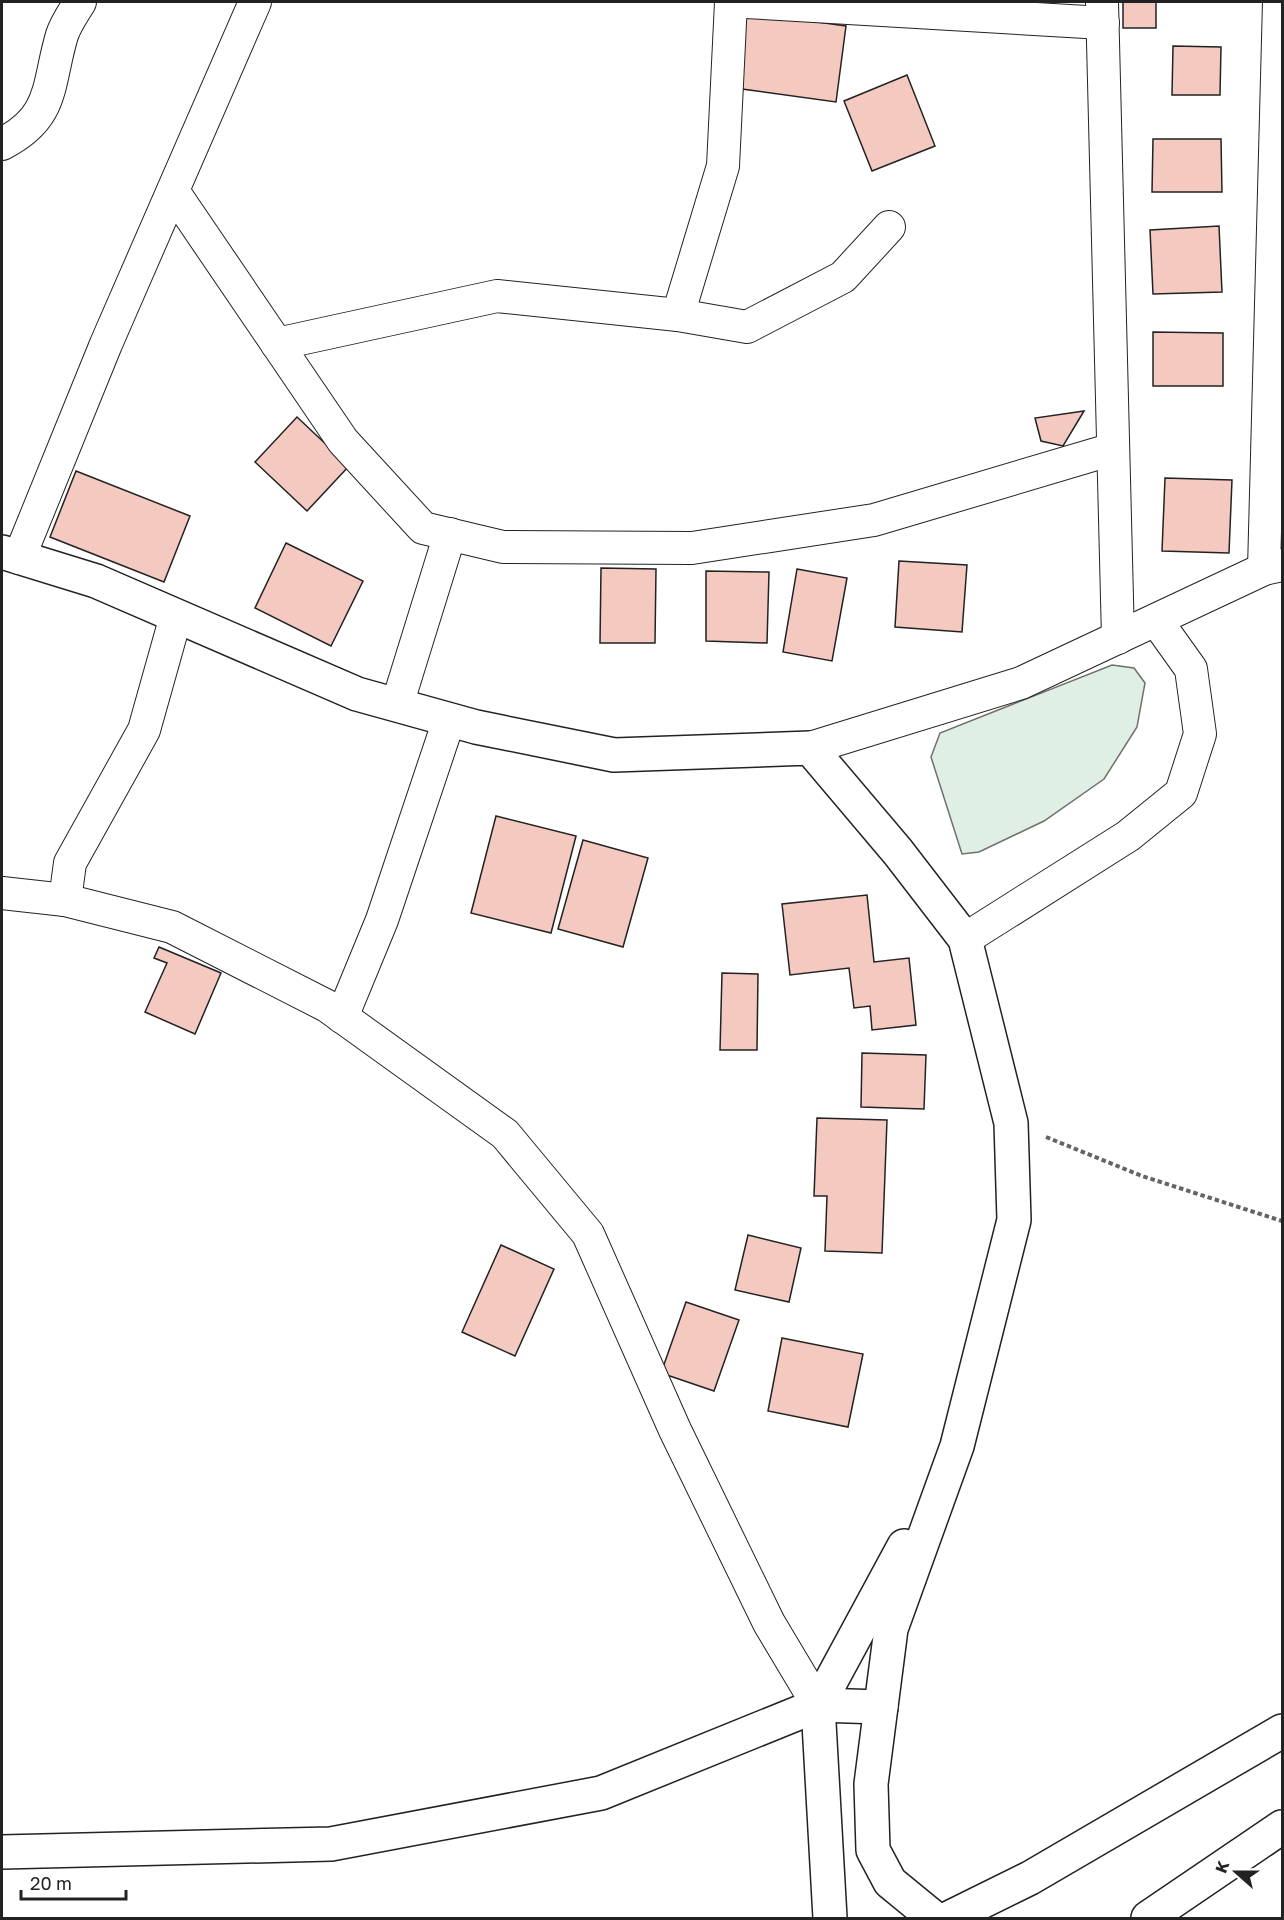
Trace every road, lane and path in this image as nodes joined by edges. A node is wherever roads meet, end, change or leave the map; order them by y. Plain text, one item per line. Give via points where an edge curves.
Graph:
1 (80, 2) edge
2 (255, 2) edge
3 (731, 2) edge
4 (746, 2) edge
5 (1279, 2) edge
6 (1102, 12) edge
7 (2, 144) edge
8 (172, 191) junction
9 (889, 227) dead end
10 (678, 315) junction
11 (277, 344) junction
12 (1113, 449) junction
13 (450, 534) junction
14 (10, 555) edge
15 (1274, 567) edge
16 (176, 616) junction
17 (1156, 620) junction
18 (1118, 638) junction
19 (397, 705) junction
20 (449, 720) junction
21 (810, 748) junction
22 (2, 893) edge
23 (64, 900) junction
24 (965, 939) junction
25 (342, 1017) junction
26 (1011, 1123) junction
27 (1282, 1221) edge
28 (957, 1446) junction
29 (818, 1705) junction
30 (881, 1707) junction
31 (1282, 1731) edge
32 (1282, 1827) edge
33 (2, 1852) edge
34 (1196, 1886) junction
35 (830, 1918) edge
36 (934, 1918) edge
37 (949, 1918) edge
38 (1148, 1918) edge
39 (1169, 1918) edge

1 - 7 street via 63,32 44,109 22,134
2 - 8 street
3 - 10 street via 723,166
4 - 6 street
5 - 15 street
6 - 12 street
8 - 11 street
8 - 14 street
9 - 10 street via 843,277 747,327
10 - 11 street via 497,296
11 - 13 street via 344,441 423,528
12 - 13 street via 874,520 692,548 503,547
12 - 18 street
13 - 19 street
14 - 16 street via 96,581
15 - 17 street
16 - 19 street via 357,694
16 - 23 street via 144,730 70,863
17 - 18 street
17 - 24 street via 1191,669 1200,734 1181,792 1128,836
18 - 21 street via 1021,683
19 - 20 street
20 - 21 street via 614,755
20 - 25 street via 382,920
21 - 24 street
22 - 23 street
23 - 25 street via 172,927
24 - 26 street
25 - 29 street via 505,1134 588,1234 690,1463 769,1623
26 - 27 path via 1142,1176
26 - 28 street via 1014,1220
28 - 29 street
28 - 30 street via 891,1629
29 - 30 street
29 - 33 street via 601,1793 331,1844
29 - 35 street
30 - 36 street via 871,1784 873,1850 891,1882
31 - 37 street via 1030,1878
32 - 34 street
34 - 38 street
34 - 39 street

